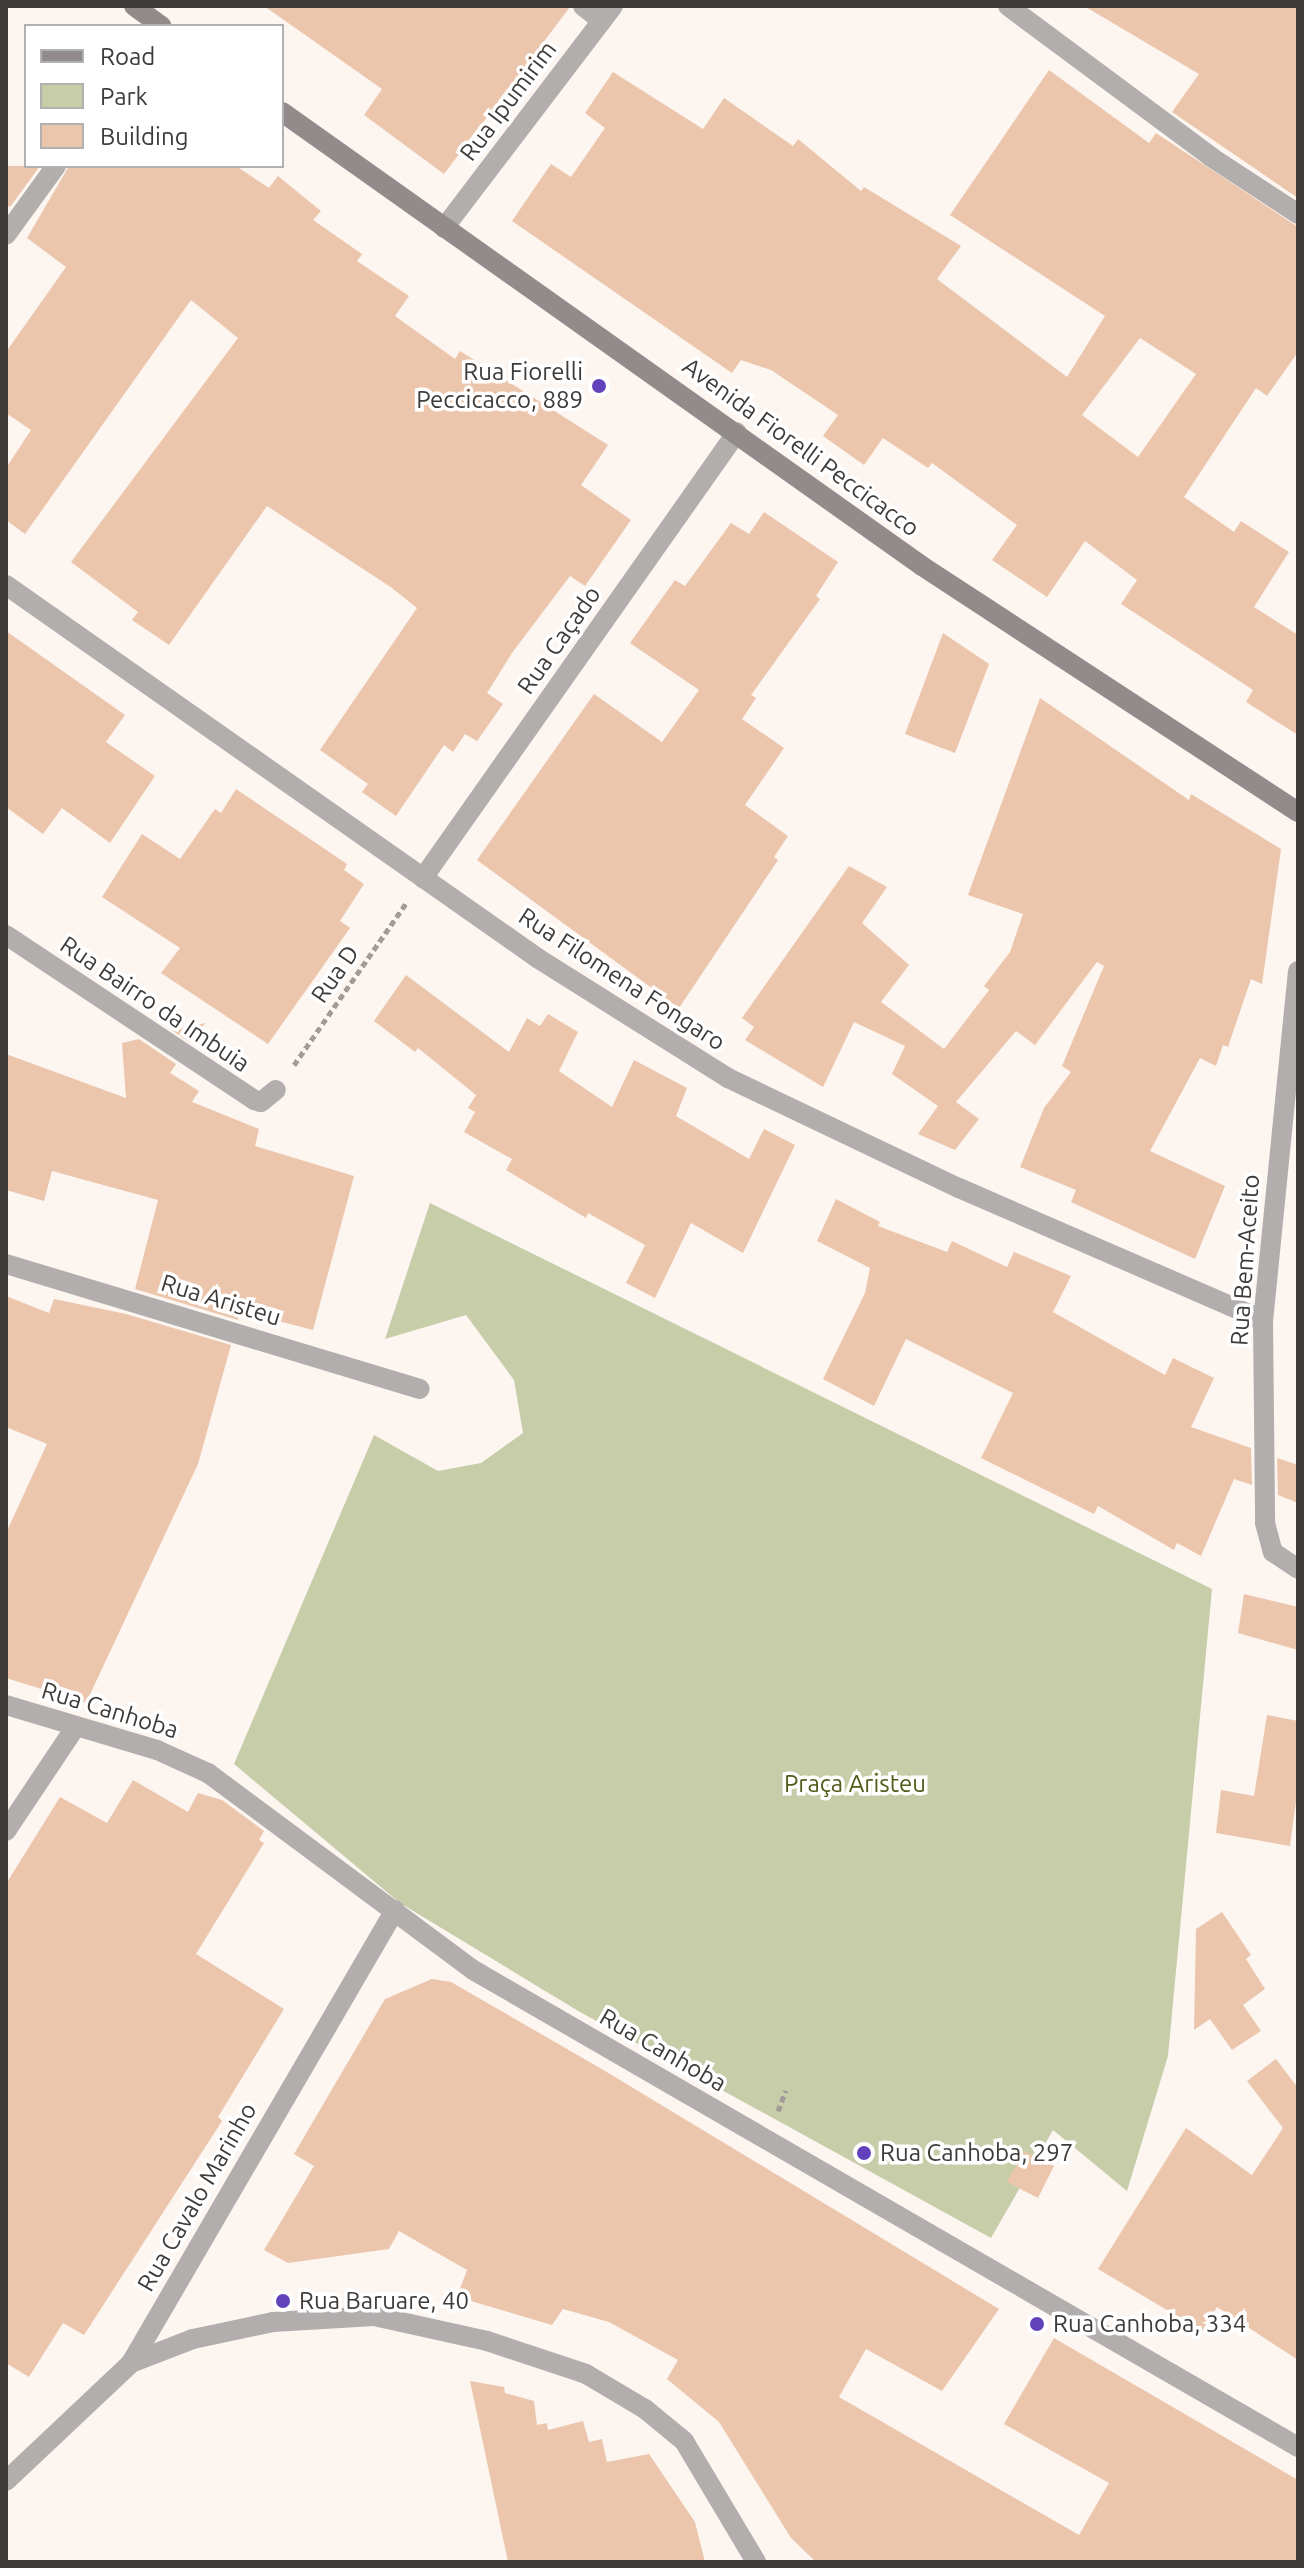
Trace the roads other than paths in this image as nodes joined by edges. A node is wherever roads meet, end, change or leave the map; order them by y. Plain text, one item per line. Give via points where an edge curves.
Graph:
1 (134, 6) edge
2 (583, 6) edge
3 (1008, 6) edge
4 (608, 13) edge
5 (157, 24) edge
6 (284, 113) edge
7 (55, 168) edge
8 (1298, 214) edge
9 (444, 228) junction
10 (6, 235) edge
11 (737, 432) junction
12 (6, 585) edge
13 (1298, 812) edge
14 (423, 878) junction
15 (6, 935) edge
16 (1298, 971) edge
17 (276, 1090) road end
18 (6, 1264) edge
19 (1263, 1320) junction
20 (420, 1389) dead end
21 (1298, 1569) edge
22 (6, 1705) edge
23 (76, 1726) junction
24 (6, 1831) edge
25 (395, 1910) junction
26 (131, 2363) junction
27 (1298, 2447) edge
28 (9, 2474) edge
29 (756, 2562) edge

1 - 5 main road
2 - 4 street
3 - 8 street via 1211,157
4 - 9 street, Rua Ipumirim
6 - 9 main road, Avenida Fiorelli Peccicacco
7 - 10 street
9 - 11 main road, Avenida Fiorelli Peccicacco
11 - 13 main road, Avenida Fiorelli Peccicacco via 922,566
11 - 14 street, Rua Caçado
12 - 14 street, Rua Filomena Fongaro
14 - 19 street, Rua Filomena Fongaro via 539,959 728,1078 945,1182
15 - 17 street, Rua Bairro da Imbuia via 254,1100 261,1102
16 - 19 street, Rua Bem-Aceito
18 - 20 street, Rua Aristeu
19 - 21 street, Rua Bem-Aceito via 1265,1523 1273,1552
22 - 23 street, Rua Canhoba
23 - 24 street
23 - 25 street, Rua Canhoba via 157,1750 208,1773
25 - 26 street, Rua Cavalo Marinho
25 - 27 street, Rua Canhoba via 475,1971
26 - 28 street, Rua Cavalo Marinho
26 - 29 street via 193,2339 273,2322 374,2316 487,2341 586,2374 665,2425 701,2466

